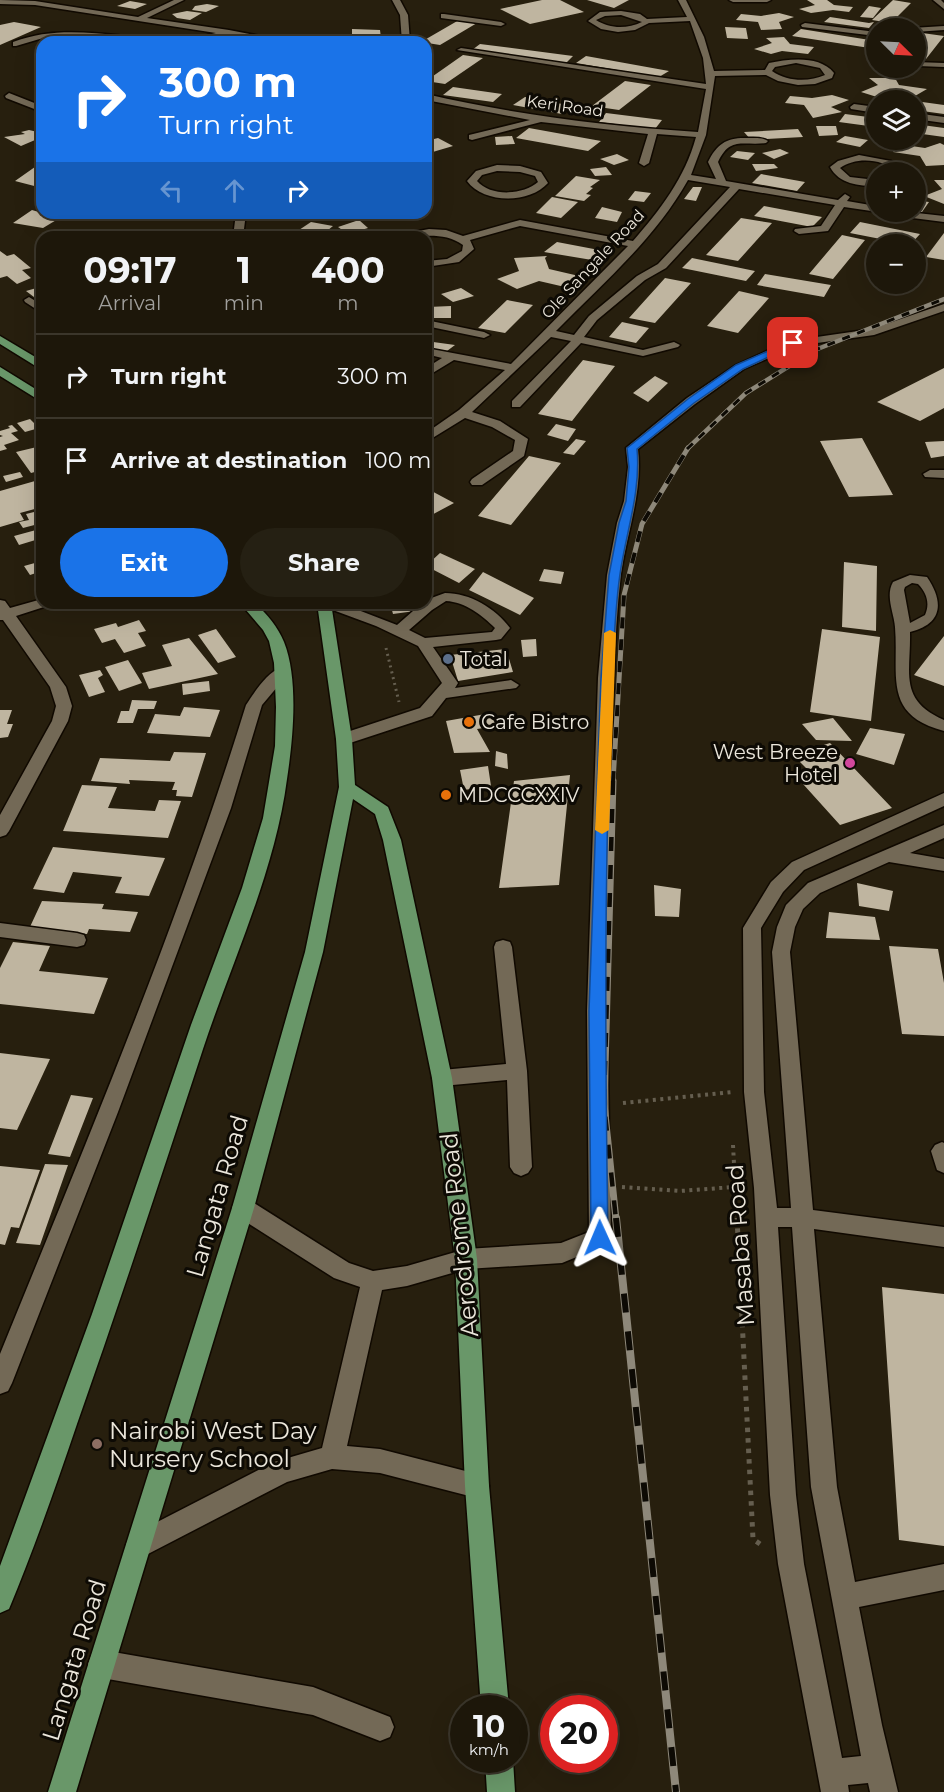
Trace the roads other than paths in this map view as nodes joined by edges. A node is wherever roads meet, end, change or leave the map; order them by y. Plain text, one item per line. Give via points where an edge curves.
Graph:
1 (180, 0) edge
2 (409, 0) edge
3 (682, 0) edge
4 (734, 0) edge
5 (767, 0) edge
6 (937, 0) edge
7 (17, 1) edge
8 (397, 1) edge
9 (0, 2) edge
10 (944, 7) edge
11 (444, 16) dead end
12 (139, 19) junction
13 (693, 19) junction
14 (646, 21) junction
15 (501, 24) dead end
16 (805, 25) dead end
17 (944, 28) edge
18 (926, 29) edge
19 (866, 31) edge
20 (229, 32) junction
21 (44, 36) edge
22 (66, 36) edge
23 (218, 36) edge
24 (253, 36) edge
25 (406, 36) edge
26 (36, 38) edge
27 (16, 44) dead end
28 (461, 50) dead end
29 (926, 64) edge
30 (944, 65) edge
31 (768, 72) junction
32 (711, 74) junction
33 (711, 87) junction
34 (9, 96) dead end
35 (432, 98) edge
36 (36, 107) edge
37 (855, 107) dead end
38 (866, 109) edge
39 (926, 118) edge
40 (547, 119) junction
41 (944, 120) edge
42 (653, 132) junction
43 (702, 135) junction
44 (472, 136) dead end
45 (763, 141) dead end
46 (882, 162) edge
47 (644, 163) dead end
48 (685, 177) junction
49 (858, 182) junction
50 (866, 182) edge
51 (722, 183) junction
52 (737, 186) junction
53 (515, 202) junction
54 (840, 204) junction
55 (866, 208) edge
56 (926, 217) edge
57 (944, 219) edge
58 (520, 223) junction
59 (799, 231) dead end
60 (432, 232) edge
61 (463, 239) junction
62 (635, 244) junction
63 (432, 263) edge
64 (29, 300) dead end
65 (36, 305) edge
66 (944, 307) edge
67 (432, 324) edge
68 (548, 333) junction
69 (484, 335) dead end
70 (0, 339) edge
71 (578, 340) junction
72 (674, 345) dead end
73 (432, 352) edge
74 (452, 356) junction
75 (36, 362) edge
76 (512, 368) junction
77 (432, 369) edge
78 (0, 371) edge
79 (36, 394) edge
80 (516, 404) dead end
81 (462, 413) junction
82 (432, 434) edge
83 (930, 474) dead end
84 (944, 474) edge
85 (477, 482) dead end
86 (36, 604) edge
87 (432, 604) edge
88 (253, 609) edge
89 (327, 609) edge
90 (342, 609) edge
91 (426, 609) edge
92 (2, 612) edge
93 (902, 629) dead end
94 (399, 631) junction
95 (423, 643) junction
96 (281, 673) junction
97 (511, 685) dead end
98 (442, 694) junction
99 (944, 726) edge
100 (344, 739) junction
101 (347, 787) junction
102 (939, 810) edge
103 (0, 831) edge
104 (944, 831) edge
105 (866, 837) junction
106 (890, 856) junction
107 (944, 865) edge
108 (0, 930) edge
109 (77, 940) dead end
110 (503, 947) dead end
111 (517, 1071) junction
112 (442, 1078) junction
113 (521, 1167) dead end
114 (243, 1208) junction
115 (766, 1217) junction
116 (802, 1218) junction
117 (944, 1237) edge
118 (466, 1259) junction
119 (373, 1281) junction
120 (0, 1383) edge
121 (332, 1456) junction
122 (477, 1486) junction
123 (139, 1545) junction
124 (944, 1577) edge
125 (844, 1597) junction
126 (0, 1600) edge
127 (102, 1664) junction
128 (494, 1695) edge
129 (381, 1726) dead end
130 (500, 1773) edge
131 (881, 1780) edge
132 (833, 1782) edge
133 (62, 1792) edge
134 (501, 1792) edge

1 - 12 street
2 - 8 street
3 - 13 street, Ole Sangale Road
4 - 5 street
6 - 10 street
7 - 9 street
7 - 12 street
8 - 25 street via 405,16
11 - 15 street
12 - 20 street
13 - 14 street
13 - 32 street, Ole Sangale Road
14 - 14 street via 635,28 617,29 600,27 592,21 603,14 621,13
16 - 19 street
17 - 18 street
20 - 23 street
20 - 24 street
21 - 22 street
26 - 27 street
28 - 33 street
29 - 30 street
31 - 31 street via 778,63 796,61 823,66 830,73 824,79 807,82 778,78
31 - 32 street
32 - 33 street, Ole Sangale Road
33 - 43 street, Ole Sangale Road
34 - 36 street
35 - 40 street, Keri Road
37 - 38 street
39 - 41 street
40 - 42 street, Keri Road
40 - 44 street
42 - 43 street, Keri Road
42 - 47 street
43 - 48 street, Ole Sangale Road
45 - 51 street via 726,143 718,148 713,162
46 - 49 street via 846,160 835,167 840,176
48 - 51 street
48 - 62 street, Ole Sangale Road
49 - 50 street
49 - 54 street
51 - 52 street
52 - 54 street
52 - 71 street via 663,266 641,278 593,318
53 - 53 street via 479,190 472,181 478,173 509,168 530,171 542,179 539,187
53 - 58 street
54 - 55 street
54 - 59 street via 825,229
56 - 57 street
58 - 61 street
58 - 62 street
60 - 61 street
61 - 63 street via 469,249 465,255
62 - 68 street, Ole Sangale Road
64 - 65 street
66 - 118 street via 874,332 793,343 740,367 632,448 631,501 614,575 606,678 597,1011 600,1238 562,1253
67 - 69 street
68 - 71 street
68 - 76 street, Ole Sangale Road
70 - 75 main road
71 - 72 street via 643,353
71 - 80 street
73 - 74 street
74 - 76 street
74 - 77 street
76 - 81 street, Ole Sangale Road
78 - 79 main road
81 - 82 street, Ole Sangale Road
81 - 85 street via 496,424 522,439 519,453
83 - 84 street
86 - 92 street
87 - 95 street via 438,599 466,601 503,628 496,636
88 - 96 main road via 277,642
89 - 100 main road, Langata Road
90 - 94 street
91 - 94 street
92 - 103 street via 58,687 64,706 60,721
93 - 99 street via 902,692 916,712
94 - 95 street
95 - 98 street via 450,683
96 - 120 street via 254,705 219,819
96 - 126 main road via 283,747 264,846 36,1508
97 - 98 street
98 - 100 street via 426,712
100 - 101 main road, Langata Road
101 - 112 main road, Aerodrome Road via 382,811 392,840
101 - 114 main road, Langata Road via 314,952
102 - 105 street, Masaba Road
104 - 106 street
105 - 106 street
105 - 115 street, Masaba Road via 798,867 777,887 752,928 754,1092
106 - 107 street
106 - 116 street via 814,888 795,905 786,927 781,952
108 - 109 street
110 - 111 street
111 - 112 street
111 - 113 street
112 - 118 main road, Aerodrome Road
114 - 119 street via 342,1271
114 - 123 main road, Langata Road
115 - 116 street
115 - 132 street, Masaba Road via 783,1495 791,1564
116 - 117 street
116 - 125 street via 824,1487
118 - 119 street
118 - 122 main road, Aerodrome Road
119 - 121 street
121 - 122 street via 380,1461
121 - 123 street via 283,1471
122 - 128 main road, Aerodrome Road
123 - 127 main road, Langata Road
124 - 125 street
125 - 131 street
127 - 129 street via 312,1701
127 - 133 main road, Langata Road
130 - 134 main road
131 - 132 street

